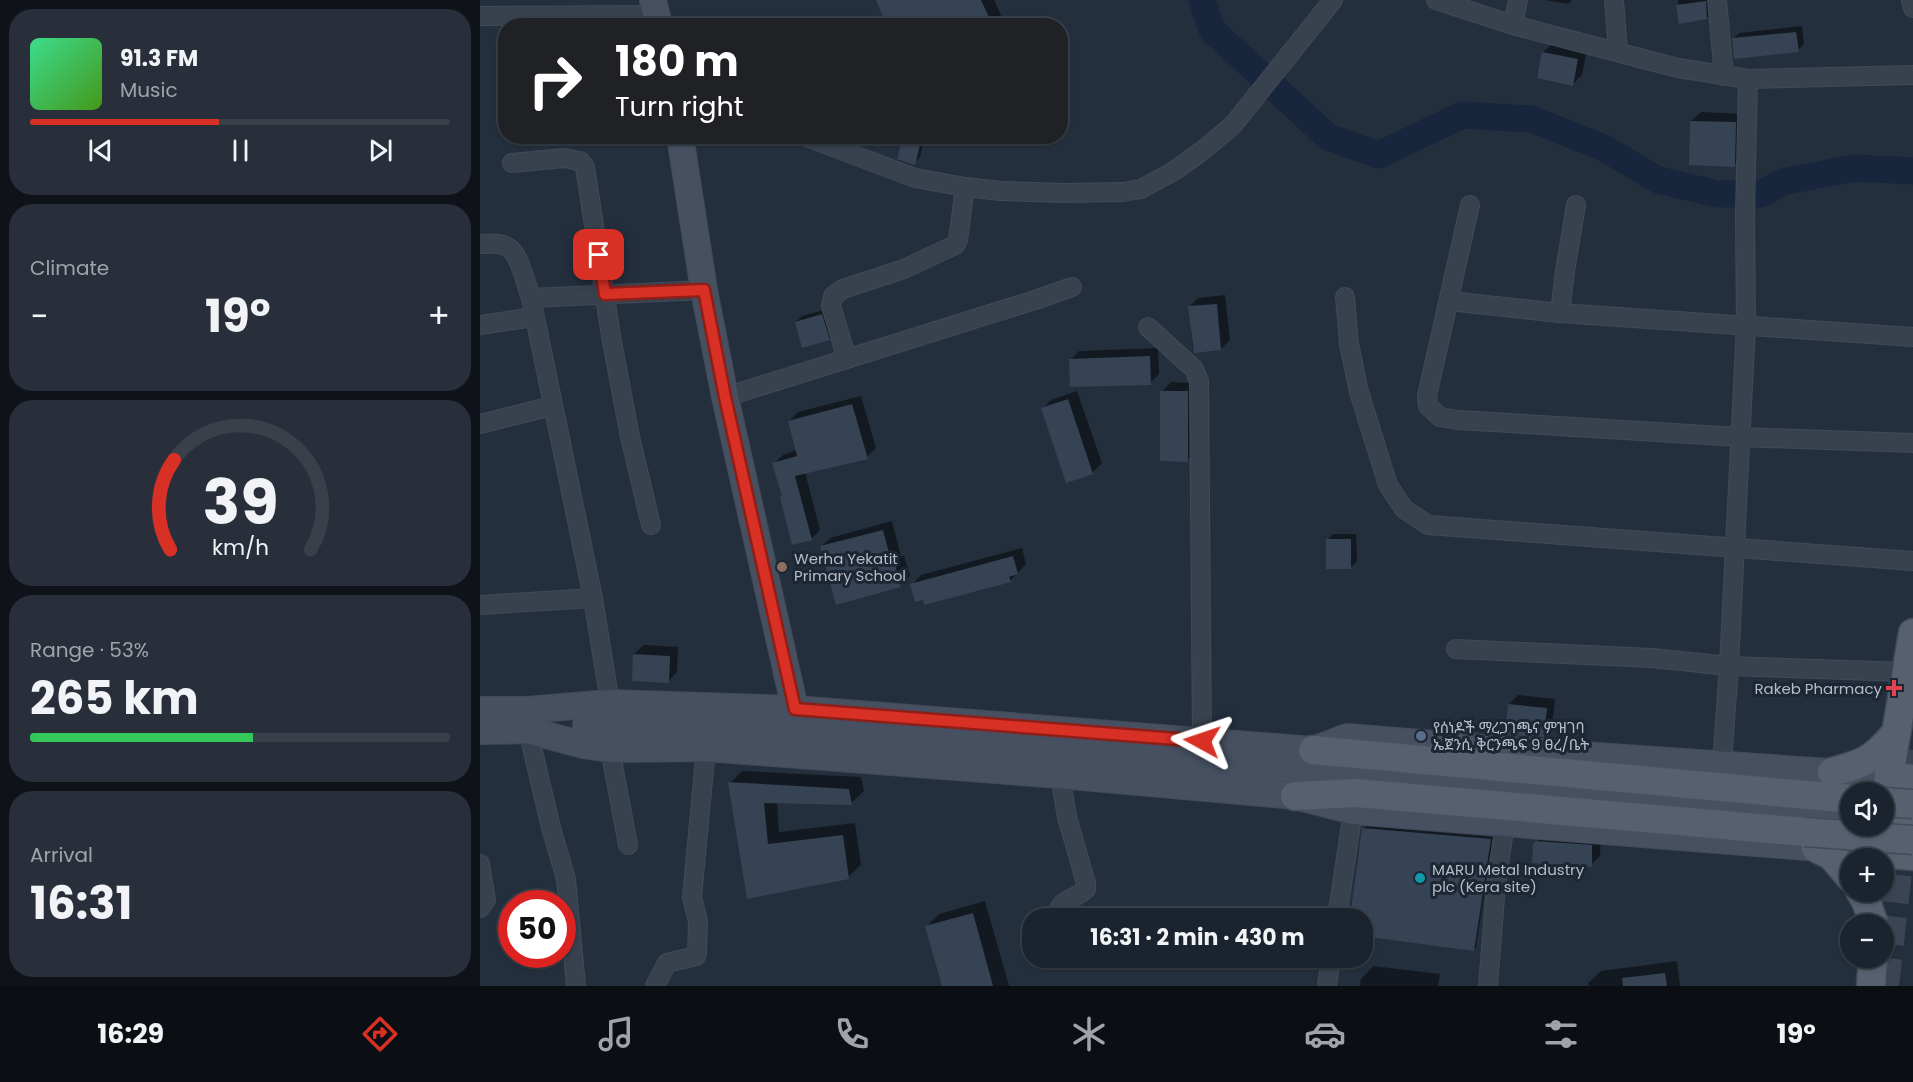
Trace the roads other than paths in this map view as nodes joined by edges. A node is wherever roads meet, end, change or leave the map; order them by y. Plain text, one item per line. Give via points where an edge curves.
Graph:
1 (1333, 0) edge
2 (1436, 0) edge
3 (1518, 0) edge
4 (1614, 0) edge
5 (1717, 0) edge
6 (1911, 0) edge
7 (1913, 8) edge
8 (656, 14) edge
9 (480, 16) edge
10 (1513, 25) junction
11 (1618, 51) junction
12 (1913, 75) edge
13 (1724, 76) junction
14 (1748, 79) junction
15 (681, 144) edge
16 (825, 144) edge
17 (512, 163) dead end
18 (965, 187) junction
19 (1470, 205) dead end
20 (1576, 205) dead end
21 (480, 244) edge
22 (1072, 287) dead end
23 (704, 290) junction
24 (605, 294) junction
25 (1345, 297) dead end
26 (531, 298) junction
27 (1449, 302) junction
28 (1560, 313) junction
29 (534, 317) junction
30 (480, 325) edge
31 (1746, 326) junction
32 (1148, 327) dead end
33 (1913, 337) edge
34 (847, 359) junction
35 (725, 397) junction
36 (552, 406) junction
37 (480, 424) edge
38 (1740, 437) junction
39 (1913, 444) edge
40 (651, 525) dead end
41 (1734, 547) junction
42 (1913, 561) edge
43 (593, 598) junction
44 (480, 605) edge
45 (1913, 633) edge
46 (1456, 649) dead end
47 (1729, 666) junction
48 (1907, 672) junction
49 (609, 703) junction
50 (795, 709) junction
51 (480, 710) edge
52 (528, 720) junction
53 (480, 731) edge
54 (1202, 741) junction
55 (1907, 743) edge
56 (706, 748) junction
57 (610, 749) junction
58 (1313, 750) junction
59 (1722, 764) junction
60 (1832, 772) junction
61 (1060, 775) junction
62 (1895, 786) edge
63 (1295, 796) junction
64 (1840, 798) edge
65 (1913, 804) edge
66 (1353, 811) junction
67 (1840, 816) edge
68 (1894, 821) edge
69 (1504, 823) junction
70 (1913, 823) edge
71 (1811, 840) junction
72 (1913, 840) edge
73 (628, 845) dead end
74 (1848, 848) edge
75 (1894, 855) edge
76 (1913, 856) edge
77 (480, 864) edge
78 (1840, 865) edge
79 (480, 908) edge
80 (1058, 908) edge
81 (1338, 908) edge
82 (1329, 968) edge
83 (1872, 968) edge
84 (576, 986) edge
85 (655, 986) edge
86 (1327, 986) edge
87 (1488, 986) edge
88 (1870, 986) edge

1 - 18 street via 1233,125 1174,171 1141,189 1064,193
2 - 10 street
3 - 10 street
4 - 11 street
5 - 13 street
6 - 7 street
8 - 9 street
10 - 11 street
11 - 13 street
12 - 14 street
13 - 14 street
14 - 31 street
15 - 23 main road
16 - 18 street via 915,178
17 - 24 street via 564,158 580,161 585,167
18 - 34 street via 955,245 833,296 831,306
19 - 27 street
20 - 28 street
21 - 26 street via 497,243 510,248 518,259
22 - 34 street
23 - 24 street
23 - 35 main road
24 - 26 street
24 - 40 street via 630,437
25 - 41 street via 1359,392 1388,485 1404,509 1428,525
26 - 29 street
27 - 28 street
27 - 38 street via 1427,396 1428,406 1440,417
28 - 31 street
29 - 30 street
29 - 36 street
31 - 33 street
31 - 38 street
32 - 54 street via 1194,369 1199,381
34 - 35 street
35 - 50 main road
36 - 37 street
36 - 43 street
38 - 39 street
38 - 41 street
41 - 42 street
41 - 47 street
43 - 44 street
43 - 49 street
45 - 48 main road
46 - 47 street via 1652,658
47 - 48 street
47 - 59 street
48 - 55 main road
49 - 50 main road
49 - 52 main road
50 - 54 main road
51 - 52 main road
52 - 53 main road
52 - 57 main road via 583,745
52 - 67 main road via 586,725 743,726
52 - 84 street via 550,828 566,879
54 - 58 main road
55 - 60 main road
55 - 62 main road
56 - 57 main road
56 - 61 main road
56 - 85 street via 692,897 699,921 697,953 667,963
57 - 73 street
58 - 59 main road via 1347,737
58 - 64 main road
59 - 60 main road
60 - 62 main road
61 - 63 main road
61 - 80 street via 1086,889
62 - 65 main road, bridge
63 - 66 main road
63 - 71 main road via 1356,793
66 - 69 main road
66 - 81 street
68 - 70 main road
69 - 71 main road
69 - 87 street
71 - 72 main road, bridge
71 - 74 main road
71 - 78 main road
75 - 76 main road
77 - 79 street via 486,900
82 - 86 street
83 - 88 main road

